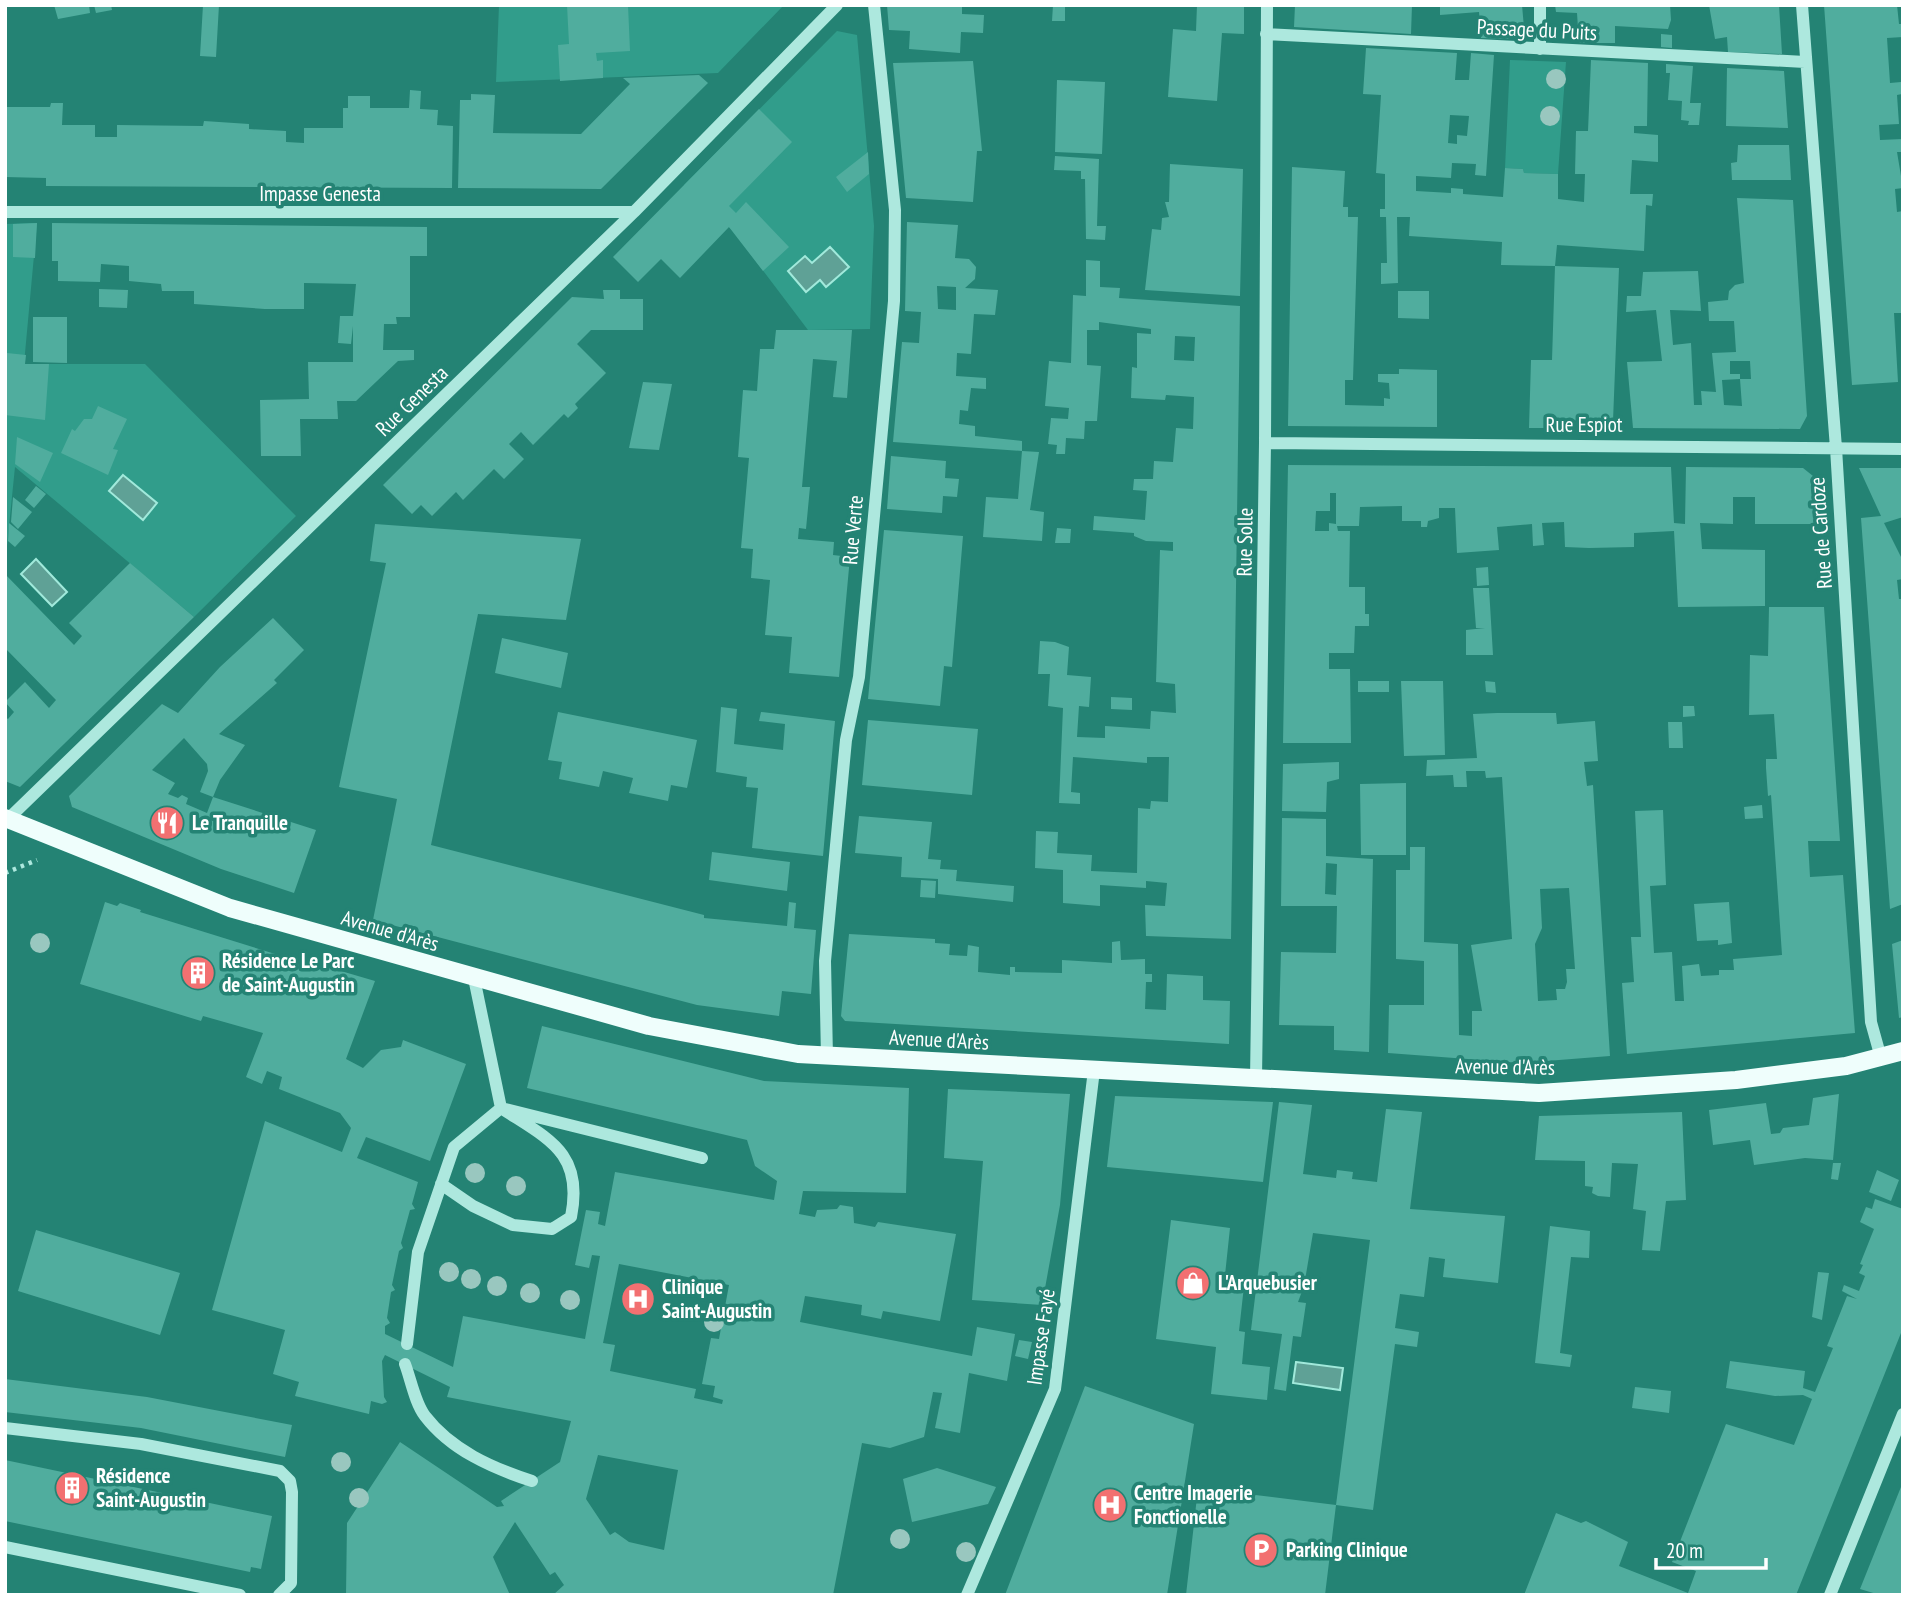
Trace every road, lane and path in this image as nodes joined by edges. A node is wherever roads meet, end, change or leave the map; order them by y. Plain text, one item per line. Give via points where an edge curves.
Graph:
1 (837, 5) edge
2 (874, 5) edge
3 (1267, 5) edge
4 (1540, 5) edge
5 (1802, 5) edge
6 (1266, 34) junction
7 (1540, 49) junction
8 (1805, 62) junction
9 (5, 212) edge
10 (634, 212) junction
11 (1265, 443) junction
12 (1836, 448) junction
13 (1903, 449) edge
14 (6, 820) edge
15 (474, 978) junction
16 (1903, 1051) edge
17 (827, 1057) junction
18 (1881, 1058) junction
19 (1094, 1070) junction
20 (1256, 1079) junction
21 (501, 1108) junction
22 (702, 1158) dead end
23 (441, 1184) junction
24 (407, 1345) dead end
25 (405, 1364) dead end
26 (1903, 1414) edge
27 (5, 1428) edge
28 (532, 1481) dead end
29 (5, 1547) edge
30 (240, 1595) edge
31 (279, 1595) edge
32 (967, 1595) edge
33 (1830, 1595) edge

1 - 10 street, Rue Genesta
2 - 17 street, Rue Verte via 895,210 894,301 859,677 846,740 825,961
3 - 6 street, Rue Solle
4 - 7 street
5 - 8 street, Rue de Cardoze
6 - 7 street, Passage du Puits
6 - 11 street, Rue Solle
7 - 8 street, Passage du Puits
8 - 12 street, Rue de Cardoze
9 - 10 street, Impasse Genesta
10 - 14 street, Rue Genesta
11 - 12 street, Rue Espiot
11 - 20 street, Rue Solle
12 - 13 street, Rue Espiot
12 - 18 street, Rue de Cardoze via 1871,1022
14 - 15 main road, Avenue d'Arès via 230,908
15 - 17 main road, Avenue d'Arès via 649,1026
15 - 21 street
16 - 18 main road, Avenue d'Arès
17 - 19 main road, Avenue d'Arès
18 - 20 main road, Avenue d'Arès via 1736,1080 1539,1093
19 - 20 main road, Avenue d'Arès
19 - 32 street, Impasse Fayé via 1055,1389
21 - 22 street
21 - 23 street via 454,1147
21 - 23 street via 556,1144 570,1167 574,1186 571,1217 552,1230 513,1225 472,1206
23 - 24 street via 418,1252
25 - 28 street via 424,1415 458,1448 503,1472
26 - 33 street
27 - 31 street via 141,1444 280,1471 290,1481 292,1492 291,1583
29 - 30 street

